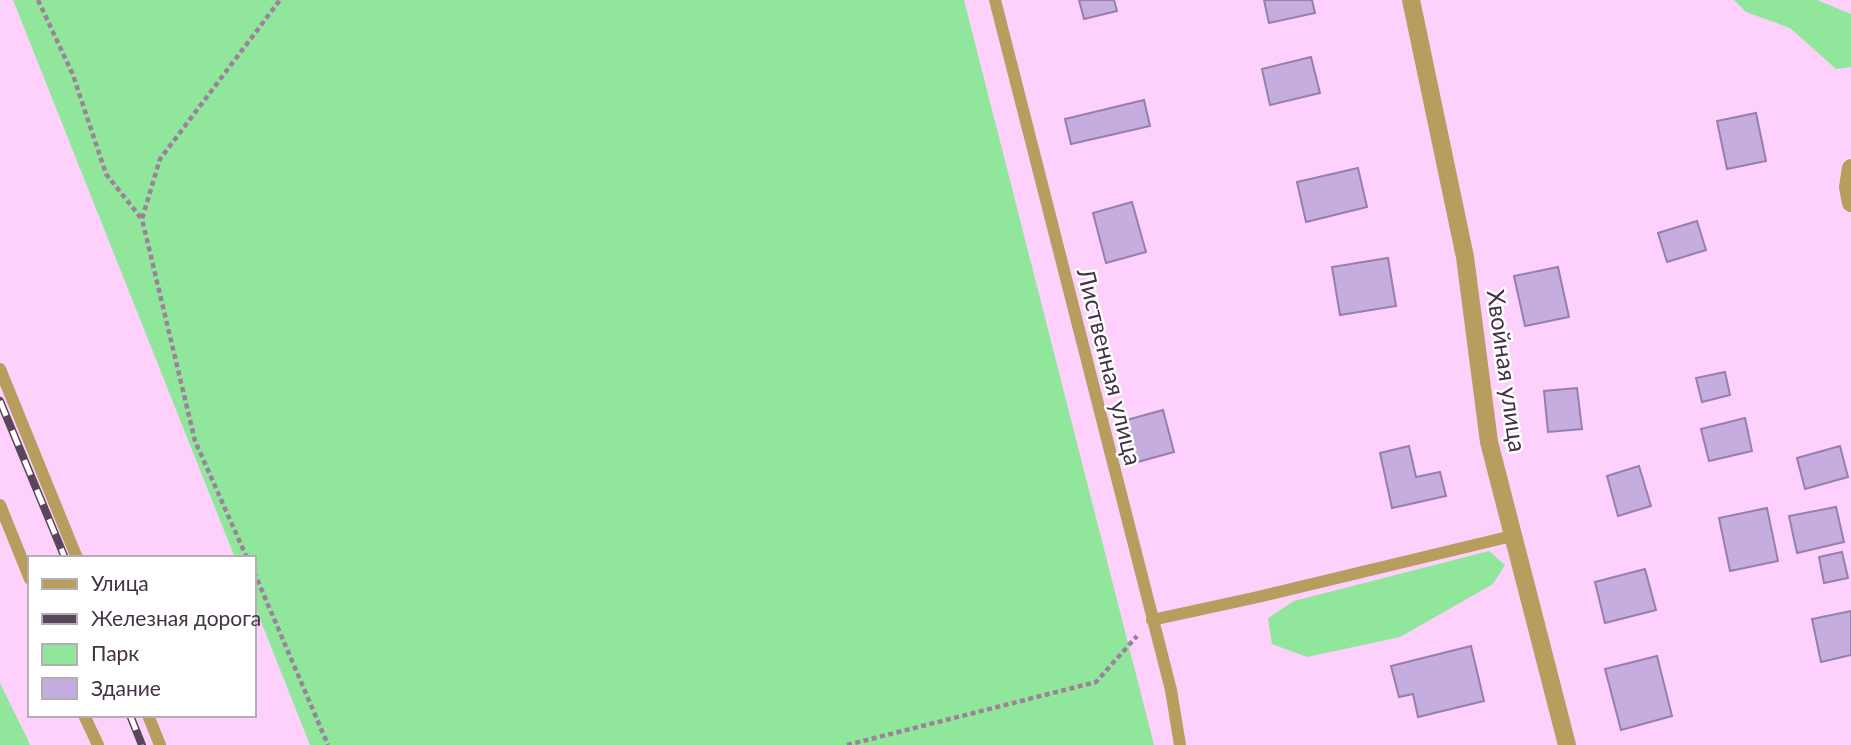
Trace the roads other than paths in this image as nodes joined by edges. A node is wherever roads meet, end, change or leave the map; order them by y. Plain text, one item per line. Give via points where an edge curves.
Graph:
1 (995, 0) edge
2 (1411, 0) edge
3 (1851, 168) edge
4 (1851, 202) edge
5 (0, 369) edge
6 (0, 505) edge
7 (1512, 536) junction
8 (76, 556) edge
9 (28, 574) edge
10 (1152, 620) junction
11 (85, 717) edge
12 (149, 717) edge
13 (98, 745) edge
14 (160, 745) edge
15 (1180, 745) edge
16 (1566, 745) edge

1 - 10 lane, Лиственная улица
2 - 7 street, Хвойная улица via 1465,257 1489,442
3 - 4 street
5 - 8 lane
6 - 9 lane
7 - 10 lane
7 - 16 street, Хвойная улица
10 - 15 lane, Лиственная улица
11 - 13 lane
12 - 14 lane

